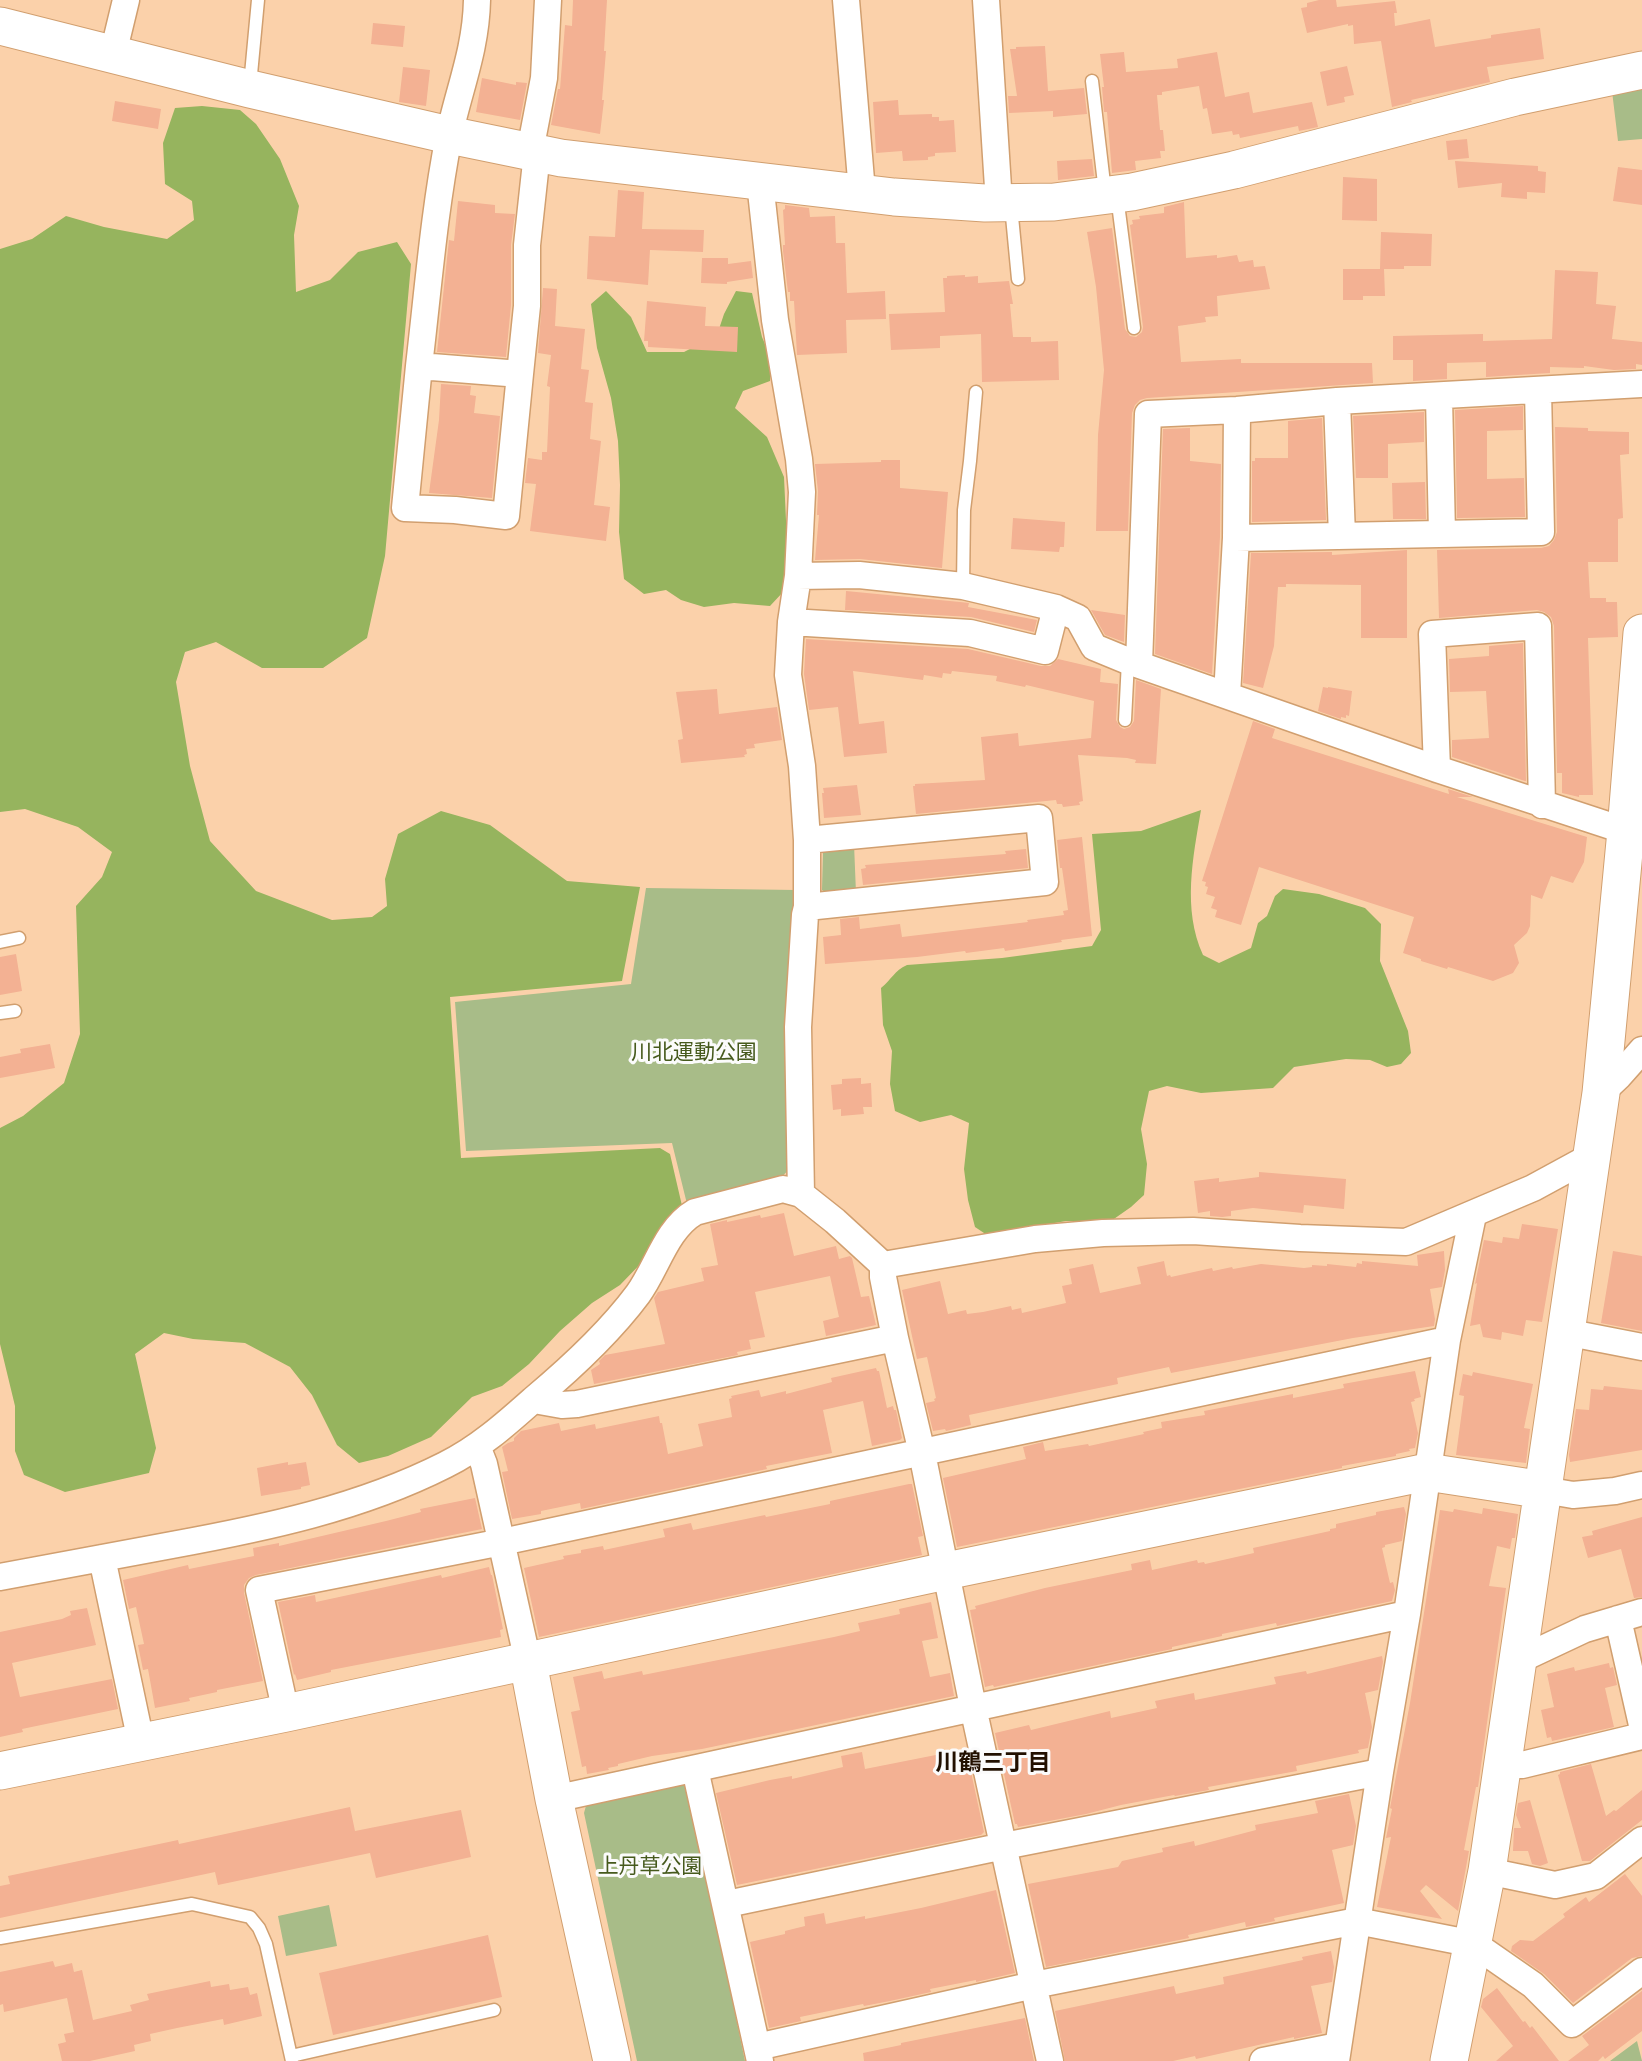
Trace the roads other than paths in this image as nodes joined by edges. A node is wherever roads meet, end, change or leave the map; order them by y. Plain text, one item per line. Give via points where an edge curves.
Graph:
1 (126, 0) edge
2 (258, 0) edge
3 (477, 0) edge
4 (548, 0) edge
5 (846, 0) edge
6 (986, 0) edge
7 (0, 26) edge
8 (113, 54) junction
9 (1642, 70) edge
10 (1092, 81) dead end
11 (250, 89) junction
12 (449, 135) junction
13 (533, 152) junction
14 (761, 182) junction
15 (862, 192) junction
16 (1111, 195) junction
17 (1005, 203) junction
18 (1018, 279) dead end
19 (1134, 328) dead end
20 (419, 366) junction
21 (520, 374) junction
22 (1642, 384) edge
23 (1538, 390) junction
24 (976, 392) dead end
25 (1439, 397) junction
26 (1337, 401) junction
27 (1237, 410) junction
28 (1442, 534) junction
29 (1342, 536) junction
30 (1236, 538) junction
31 (798, 576) junction
32 (962, 586) junction
33 (1056, 608) junction
34 (791, 622) junction
35 (1642, 633) edge
36 (1133, 662) junction
37 (1227, 695) junction
38 (1125, 720) dead end
39 (1437, 769) junction
40 (1542, 805) junction
41 (1634, 833) edge
42 (807, 839) junction
43 (807, 907) junction
44 (19, 938) dead end
45 (0, 942) edge
46 (15, 1011) dead end
47 (0, 1013) edge
48 (1642, 1050) edge
49 (1601, 1093) junction
50 (1590, 1157) junction
51 (801, 1194) junction
52 (1473, 1215) junction
53 (883, 1265) junction
54 (1566, 1332) junction
55 (895, 1338) junction
56 (1447, 1340) junction
57 (1642, 1347) edge
58 (534, 1399) junction
59 (477, 1446) junction
60 (922, 1453) junction
61 (1427, 1472) junction
62 (1642, 1485) edge
63 (1544, 1490) junction
64 (502, 1542) junction
65 (102, 1558) junction
66 (946, 1571) junction
67 (0, 1577) edge
68 (1407, 1614) junction
69 (1630, 1615) edge
70 (1517, 1661) junction
71 (528, 1662) junction
72 (973, 1707) junction
73 (286, 1713) junction
74 (1642, 1725) edge
75 (1642, 1736) edge
76 (141, 1742) junction
77 (1503, 1765) junction
78 (695, 1769) junction
79 (0, 1771) edge
80 (1380, 1772) junction
81 (554, 1799) junction
82 (1642, 1840) edge
83 (1004, 1846) junction
84 (1487, 1871) junction
85 (727, 1904) junction
86 (1357, 1921) junction
87 (0, 1938) edge
88 (1474, 1944) junction
89 (1642, 1971) edge
90 (1034, 1985) junction
91 (494, 2010) dead end
92 (1337, 2053) edge
93 (758, 2054) edge
94 (292, 2059) edge
95 (611, 2061) edge
96 (1050, 2061) edge
97 (1263, 2061) edge
98 (1449, 2061) edge

1 - 8 street
2 - 11 lane
3 - 12 street via 472,50
4 - 13 street via 544,78
5 - 15 street
6 - 17 street
7 - 8 street
8 - 11 street
9 - 16 street via 1515,97 1234,170
10 - 16 lane
11 - 12 street
12 - 13 street
12 - 20 street
13 - 14 street via 597,164
13 - 21 street
14 - 15 street
14 - 31 street via 775,320 799,459
15 - 17 street
16 - 17 street
16 - 19 lane
17 - 18 lane
20 - 21 street
20 - 21 street via 405,508 506,516
22 - 23 street
23 - 25 street
23 - 28 street via 1541,532
24 - 32 lane
25 - 26 street
25 - 28 street
26 - 27 street
26 - 29 street
27 - 30 street
27 - 36 street via 1148,414
28 - 29 street
29 - 30 street
30 - 37 street
31 - 32 street via 859,575
31 - 34 street
32 - 33 street
33 - 34 street via 1045,650 970,634
33 - 36 street via 1078,618 1094,647
34 - 42 street via 788,675 802,765
35 - 41 street
36 - 37 street
36 - 38 lane
37 - 39 street
39 - 40 street
39 - 40 street via 1432,634 1538,626
40 - 41 street
41 - 49 street
42 - 43 street
42 - 43 street via 1039,818 1045,882
43 - 51 street via 798,1027
44 - 45 lane
46 - 47 lane
48 - 49 street
49 - 50 street
50 - 52 street
50 - 54 street
51 - 53 street
51 - 58 street via 783,1189 689,1216 674,1231 624,1312
52 - 53 street via 1406,1242 1193,1231 1103,1233 1035,1239
52 - 56 street
53 - 55 street
54 - 57 street
54 - 63 street
55 - 58 street via 577,1404
55 - 60 street
56 - 60 street
56 - 61 street
58 - 59 street
59 - 64 street
59 - 65 street via 446,1465 346,1505 249,1531
60 - 64 street
60 - 66 street
61 - 63 street
61 - 66 street
61 - 68 street
62 - 63 street via 1573,1494
63 - 70 street
64 - 71 street
64 - 73 street via 259,1590
65 - 67 street
65 - 76 street
66 - 71 street
66 - 72 street
68 - 72 street
68 - 80 street
69 - 70 street via 1585,1629
69 - 74 street
70 - 77 street
71 - 73 street
71 - 81 street
72 - 78 street
72 - 83 street
73 - 76 street
75 - 77 street via 1522,1765
76 - 79 street
77 - 84 street
78 - 81 street
78 - 85 street
80 - 83 street
80 - 86 street
81 - 95 street
82 - 84 street via 1596,1876 1555,1885
83 - 85 street
83 - 90 street
84 - 88 street
85 - 93 street
86 - 88 street
86 - 90 street
86 - 92 street
87 - 94 lane via 192,1904 250,1917 265,1944
88 - 89 street via 1533,1985 1573,2024
88 - 98 street
90 - 93 street
90 - 96 street
91 - 94 lane
92 - 97 street

